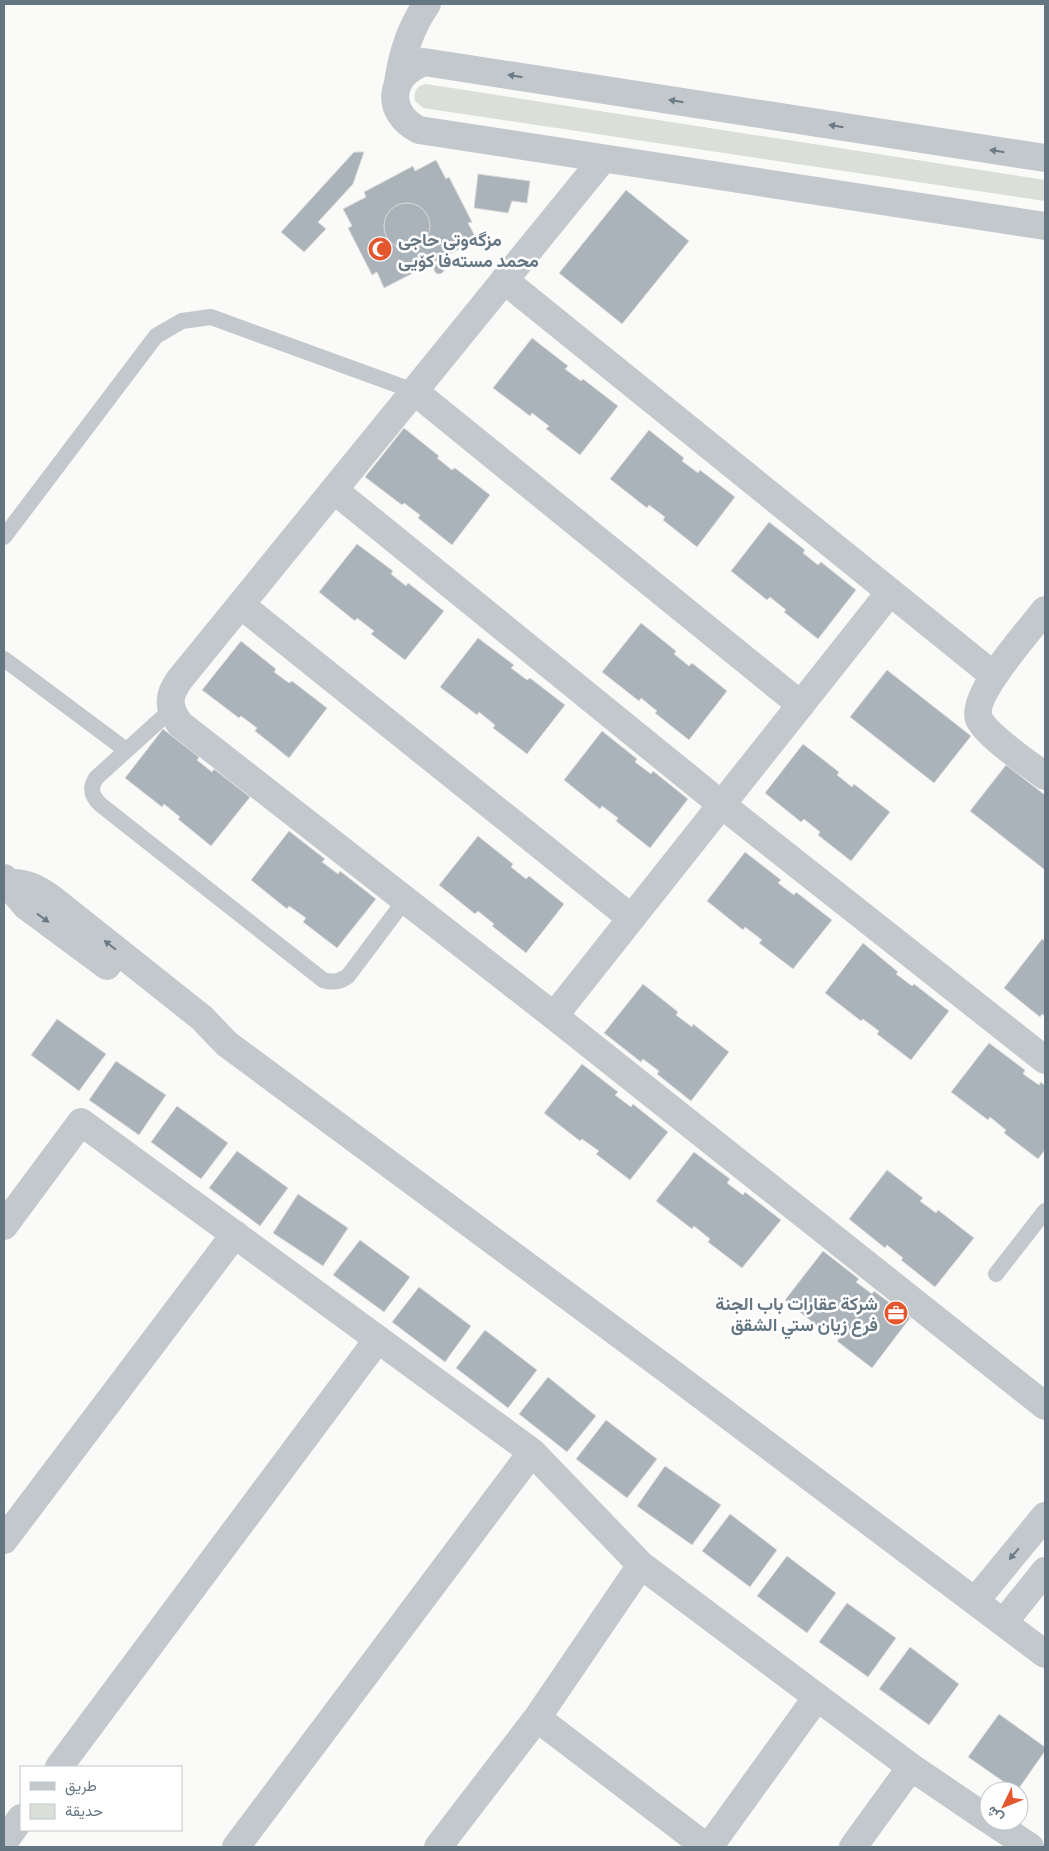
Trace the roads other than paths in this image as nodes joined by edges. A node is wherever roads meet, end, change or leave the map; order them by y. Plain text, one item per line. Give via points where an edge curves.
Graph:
1 (426, 4) edge
2 (398, 83) junction
3 (603, 158) junction
4 (1045, 158) edge
5 (1045, 226) edge
6 (504, 280) junction
7 (414, 391) junction
8 (334, 490) junction
9 (4, 537) edge
10 (890, 592) junction
11 (241, 605) junction
12 (1045, 610) edge
13 (4, 659) edge
14 (993, 675) junction
15 (801, 704) junction
16 (172, 710) junction
17 (126, 750) junction
18 (1045, 776) edge
19 (722, 804) junction
20 (6, 885) edge
21 (405, 900) junction
22 (631, 918) junction
23 (554, 1016) junction
24 (1045, 1060) edge
25 (1045, 1211) edge
26 (4, 1226) edge
27 (235, 1234) junction
28 (996, 1274) dead end
29 (378, 1339) junction
30 (1045, 1406) edge
31 (532, 1452) junction
32 (1045, 1516) edge
33 (4, 1540) edge
34 (641, 1565) junction
35 (1045, 1571) edge
36 (976, 1600) junction
37 (1004, 1622) junction
38 (1045, 1654) edge
39 (817, 1697) junction
40 (537, 1718) junction
41 (60, 1766) edge
42 (911, 1766) junction
43 (979, 1812) edge
44 (20, 1819) edge
45 (1007, 1831) edge
46 (1045, 1836) edge
47 (4, 1842) edge
48 (443, 1845) edge
49 (236, 1847) edge
50 (708, 1847) edge
51 (853, 1847) edge
52 (1031, 1847) edge

1 - 2 street via 409,35
2 - 3 street via 394,94 396,106 404,121 419,130
4 -> 2 street via 424,62 404,73
3 - 5 street
3 - 6 street
6 - 7 street
6 - 10 street
7 - 8 street
7 - 9 lane via 210,318 182,321 156,336
7 - 15 street
8 - 11 street
8 - 19 street
10 - 14 street
10 - 15 street
11 - 16 street via 175,686 171,693
11 - 22 street
12 - 14 street
13 - 17 lane
14 - 18 street via 979,704 979,717 986,730
15 - 19 street
16 - 17 lane
16 - 21 street via 180,724
17 - 21 lane via 93,783 97,801 323,980 340,981 348,976
19 - 22 street
19 - 24 street
20 - 36 street via 19,882 50,898 202,1018 227,1044
21 - 23 street
22 - 23 street
23 - 30 street
25 - 28 lane
26 - 27 street via 81,1122
27 - 29 street
27 - 33 street
29 - 31 street
29 - 41 street
31 - 34 street
31 - 49 street
32 -> 36 street
34 - 39 street
34 - 40 street
35 - 37 street
36 - 37 street
37 - 38 street
39 - 42 street
39 - 50 street
40 - 48 street
40 - 50 street
42 - 43 street
42 - 51 street
44 - 47 street
45 - 52 street
46 - 52 street

